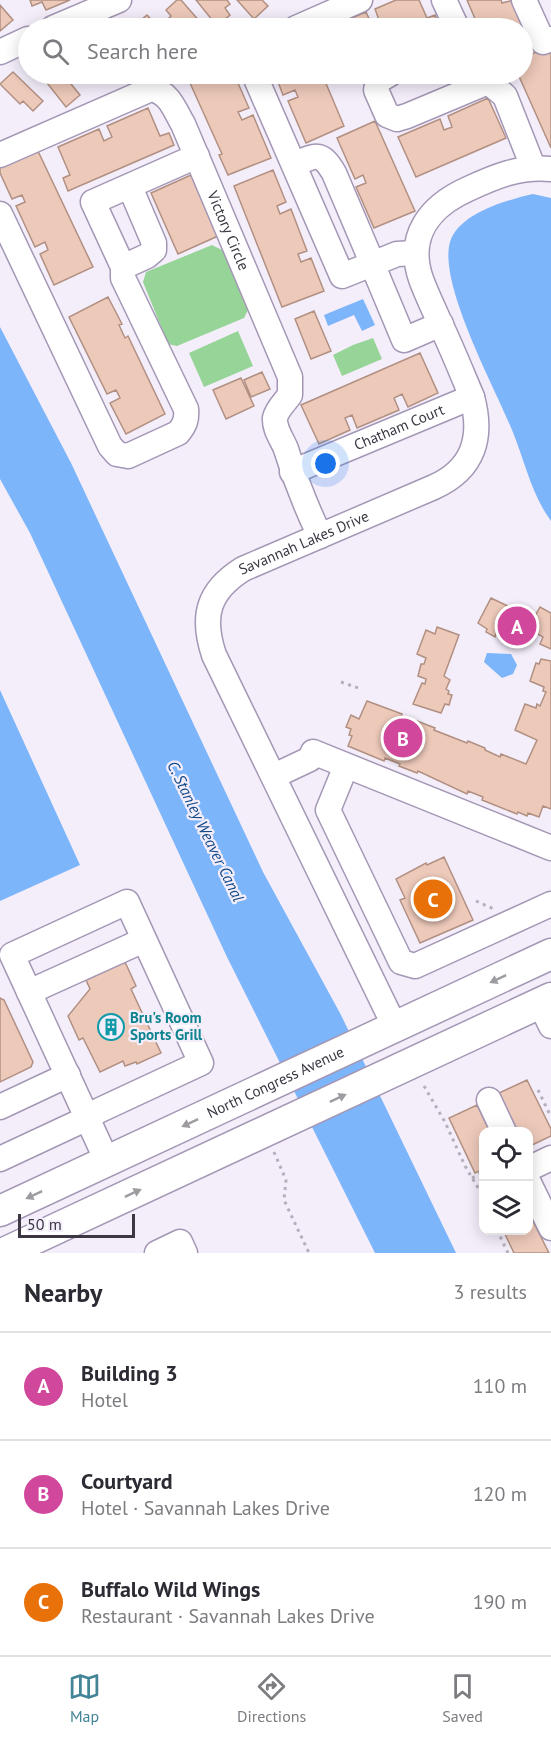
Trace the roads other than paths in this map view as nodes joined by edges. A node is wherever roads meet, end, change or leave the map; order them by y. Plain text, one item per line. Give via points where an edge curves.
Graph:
1 (360, 0) edge
2 (444, 0) edge
3 (524, 0) edge
4 (108, 2) edge
5 (74, 18) edge
6 (319, 18) edge
7 (452, 18) edge
8 (532, 18) edge
9 (533, 20) edge
10 (551, 39) edge
11 (18, 43) edge
12 (0, 51) edge
13 (259, 84) edge
14 (377, 84) edge
15 (472, 84) edge
16 (491, 84) edge
17 (0, 155) edge
18 (197, 156) junction
19 (295, 164) junction
20 (542, 168) edge
21 (130, 187) junction
22 (0, 214) edge
23 (415, 253) junction
24 (370, 265) junction
25 (123, 272) junction
26 (441, 324) junction
27 (472, 397) junction
28 (292, 472) junction
29 (320, 536) junction
30 (346, 766) junction
31 (274, 776) junction
32 (551, 848) edge
33 (551, 904) edge
34 (144, 940) junction
35 (551, 954) edge
36 (6, 958) edge
37 (29, 992) junction
38 (548, 1003) edge
39 (395, 1027) junction
40 (68, 1075) junction
41 (489, 1100) dead end
42 (0, 1107) edge
43 (87, 1117) junction
44 (502, 1127) edge
45 (0, 1158) edge
46 (551, 1158) edge
47 (107, 1161) junction
48 (533, 1167) edge
49 (533, 1191) edge
50 (0, 1211) edge
51 (551, 1228) edge
52 (4, 1253) edge
53 (157, 1253) edge
54 (184, 1253) edge

1 - 6 street
2 - 7 street
3 - 8 street
4 - 5 street
9 - 10 street via 543,42
11 - 12 street
13 - 19 street
14 - 15 street via 376,90 387,115 397,119
16 - 20 street via 505,96
17 - 18 street, Victory Circle via 151,89 162,91 169,100
18 - 21 street
18 - 28 street, Victory Circle via 290,377 290,395 275,417
19 - 24 street via 321,156 327,161
19 - 24 street via 342,276
20 - 23 street, Savannah Lakes Drive via 498,176 452,196 421,227
21 - 25 street via 154,250
21 - 25 street via 93,202
22 - 25 street via 110,446 117,454 128,456 178,433 187,417
23 - 24 street via 397,254
23 - 26 street, Savannah Lakes Drive via 421,280
24 - 26 street via 404,340
26 - 27 street, Savannah Lakes Drive
27 - 28 street, Chatham Court
27 - 29 street, Savannah Lakes Drive via 477,413 477,438 468,459 453,476
28 - 29 street, Victory Circle
29 - 31 street, Savannah Lakes Drive via 234,575 218,591 208,612 214,655
30 - 31 street via 313,752 310,759
30 - 32 street
30 - 33 street via 328,810 401,962 415,966
31 - 39 street, Savannah Lakes Drive
34 - 36 street via 127,902
34 - 37 street
34 - 43 street via 201,1064
35 -> 39 main road, North Congress Avenue
36 - 37 street
37 - 40 street
52 -> 38 main road
39 -> 47 main road, North Congress Avenue
40 - 42 street
40 - 43 street
41 - 44 street
43 - 45 street
43 - 47 street
46 - 48 street
47 -> 50 main road, North Congress Avenue
49 - 51 street
53 - 54 street via 180,1242

